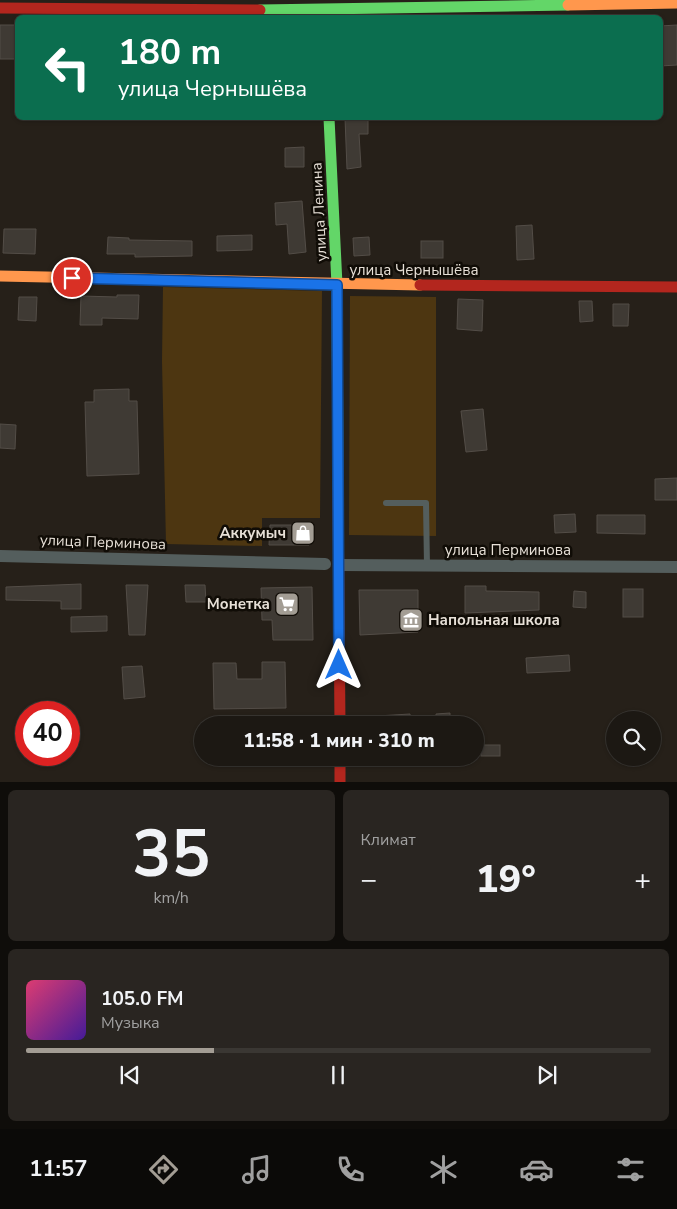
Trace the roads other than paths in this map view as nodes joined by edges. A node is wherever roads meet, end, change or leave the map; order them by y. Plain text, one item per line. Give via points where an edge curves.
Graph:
1 (677, 4) edge
2 (0, 8) edge
3 (323, 9) edge
4 (329, 120) edge
5 (0, 276) edge
6 (337, 285) junction
7 (677, 287) edge
8 (386, 502) dead end
9 (0, 556) edge
10 (325, 564) dead end
11 (339, 565) junction
12 (427, 566) junction
13 (677, 567) edge
14 (340, 716) edge
15 (340, 766) edge
16 (340, 782) edge

1 - 3 street
2 - 3 street
4 - 6 street, улица Ленина
5 - 6 street, улица Чернышёва
6 - 7 street, улица Чернышёва
6 - 11 street, улица Ленина
8 - 12 lane via 426,503
9 - 10 street, улица Перминова
11 - 12 street, улица Перминова
11 - 14 street, улица Ленина
12 - 13 street, улица Перминова
15 - 16 street

